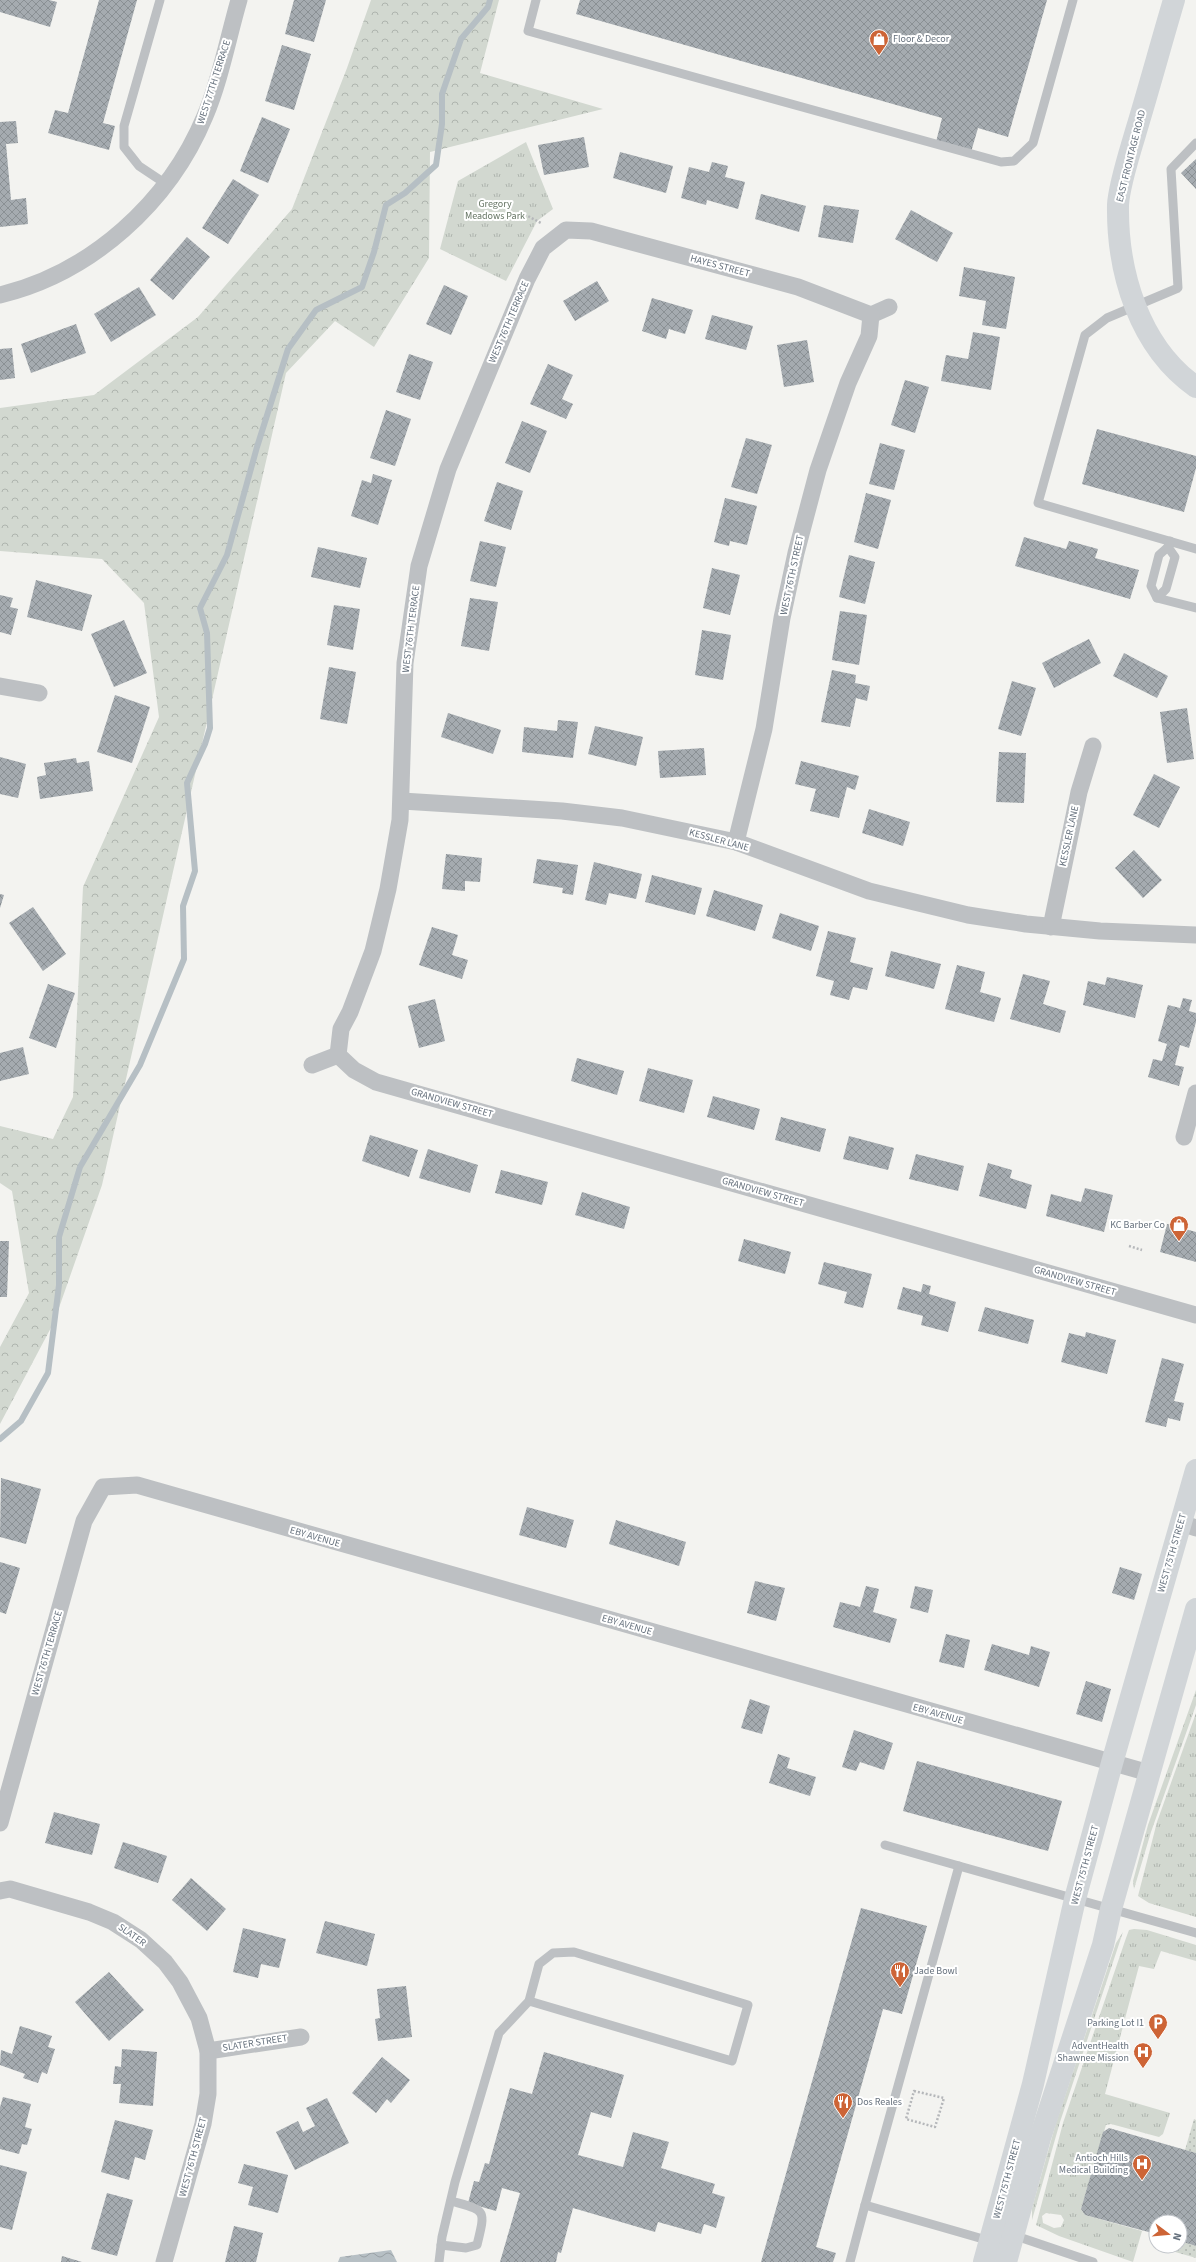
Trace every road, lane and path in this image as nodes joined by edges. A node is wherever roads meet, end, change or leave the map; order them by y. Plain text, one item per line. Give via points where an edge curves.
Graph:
1 (160, 0) edge
2 (239, 0) edge
3 (536, 0) edge
4 (1073, 0) edge
5 (1174, 0) edge
6 (1196, 143) edge
7 (166, 184) junction
8 (501, 217) dead end
9 (541, 223) dead end
10 (566, 230) joint
11 (0, 295) edge
12 (1135, 306) junction
13 (889, 307) dead end
14 (871, 315) junction
15 (1196, 387) edge
16 (1169, 544) junction
17 (1196, 549) edge
18 (1157, 598) junction
19 (1196, 608) edge
20 (0, 686) edge
21 (39, 693) dead end
22 (1093, 746) dead end
23 (402, 801) junction
24 (736, 842) junction
25 (1051, 927) junction
26 (1196, 935) edge
27 (338, 1055) junction
28 (312, 1065) dead end
29 (1196, 1094) edge
30 (1184, 1137) dead end
31 (1129, 1246) dead end
32 (1142, 1250) dead end
33 (1196, 1315) edge
34 (1196, 1470) edge
35 (103, 1487) joint
36 (1188, 1525) edge
37 (1196, 1609) edge
38 (1112, 1763) junction
39 (1149, 1773) junction
40 (0, 1823) edge
41 (885, 1845) dead end
42 (959, 1866) junction
43 (0, 1891) edge
44 (1075, 1899) junction
45 (1111, 1909) junction
46 (1196, 1933) edge
47 (529, 2001) junction
48 (302, 2036) dead end
49 (208, 2051) junction
50 (944, 2098) joint
51 (451, 2201) junction
52 (865, 2205) junction
53 (1013, 2235) junction
54 (990, 2241) junction
55 (441, 2245) junction
56 (164, 2262) edge
57 (439, 2262) edge
58 (850, 2262) edge
59 (984, 2262) edge
60 (1006, 2262) edge
61 (1093, 2262) edge

1 - 7 lane via 124,126 124,147 139,166
2 - 7 street, WEST 77TH TERRACE via 205,116 188,151
3 - 4 lane via 528,31 1001,162 1014,161 1033,143
5 - 12 main road, EAST FRONTAGE ROAD via 1130,152 1118,204 1127,285
6 - 12 lane via 1171,169 1178,288
7 - 11 street, WEST 77TH TERRACE via 132,223 81,262 58,275
8 - 9 path via 524,214
10 - 14 street, HAYES STREET via 591,231 798,287
10 - 23 street, WEST 76TH TERRACE via 543,248 527,279 448,469 419,566 405,663
12 - 15 main road, EAST FRONTAGE ROAD via 1154,345 1180,376
12 - 16 lane via 1107,318 1086,335 1038,504
13 - 14 street
14 - 24 street, WEST 76TH STREET via 869,336 848,383 818,470 796,553 782,618 764,729
16 - 17 lane
16 - 18 lane via 1175,557 1166,589
16 - 18 lane via 1159,555 1150,586
18 - 19 lane
20 - 21 street
22 - 25 street, KESSLER LANE via 1079,792
23 - 24 street, KESSLER LANE via 562,811 622,818
23 - 27 street, WEST 76TH TERRACE via 388,889 373,951 341,1029
24 - 25 street, KESSLER LANE via 869,891 968,915
25 - 26 street, KESSLER LANE via 1100,932
27 - 28 street
27 - 33 street, GRANDVIEW STREET via 354,1070 376,1082
29 - 30 street
31 - 32 path
34 - 36 main road, WEST 75TH STREET
35 - 38 street, EBY AVENUE via 137,1485
35 - 40 street, WEST 76TH TERRACE via 84,1521
36 - 38 main road, WEST 75TH STREET
37 - 39 main road, WEST 75TH STREET
38 - 39 street, EBY AVENUE
38 - 44 main road, WEST 75TH STREET
39 - 45 main road, WEST 75TH STREET
41 - 42 lane
42 - 44 lane
42 - 52 lane
43 - 49 street, SLATER via 10,1889 89,1912 113,1922 141,1940 165,1962 180,1982 198,2018
44 - 45 lane
44 - 54 main road, WEST 75TH STREET via 1033,2084
45 - 46 lane
45 - 53 main road, WEST 75TH STREET via 1103,1945 1040,2138
47 - 47 lane via 539,1964 553,1953 574,1952 748,2005 732,2061
47 - 51 lane via 499,2033
48 - 49 street, SLATER STREET
49 - 56 street, WEST 76TH STREET via 208,2094 203,2124
50 - 50 path via 935,2127 906,2118 914,2091
51 - 55 lane
51 - 55 lane via 478,2209 483,2220 477,2245 466,2248
52 - 54 lane
52 - 58 lane
53 - 60 main road, WEST 75TH STREET
53 - 61 lane
54 - 59 main road, WEST 75TH STREET
55 - 57 lane

